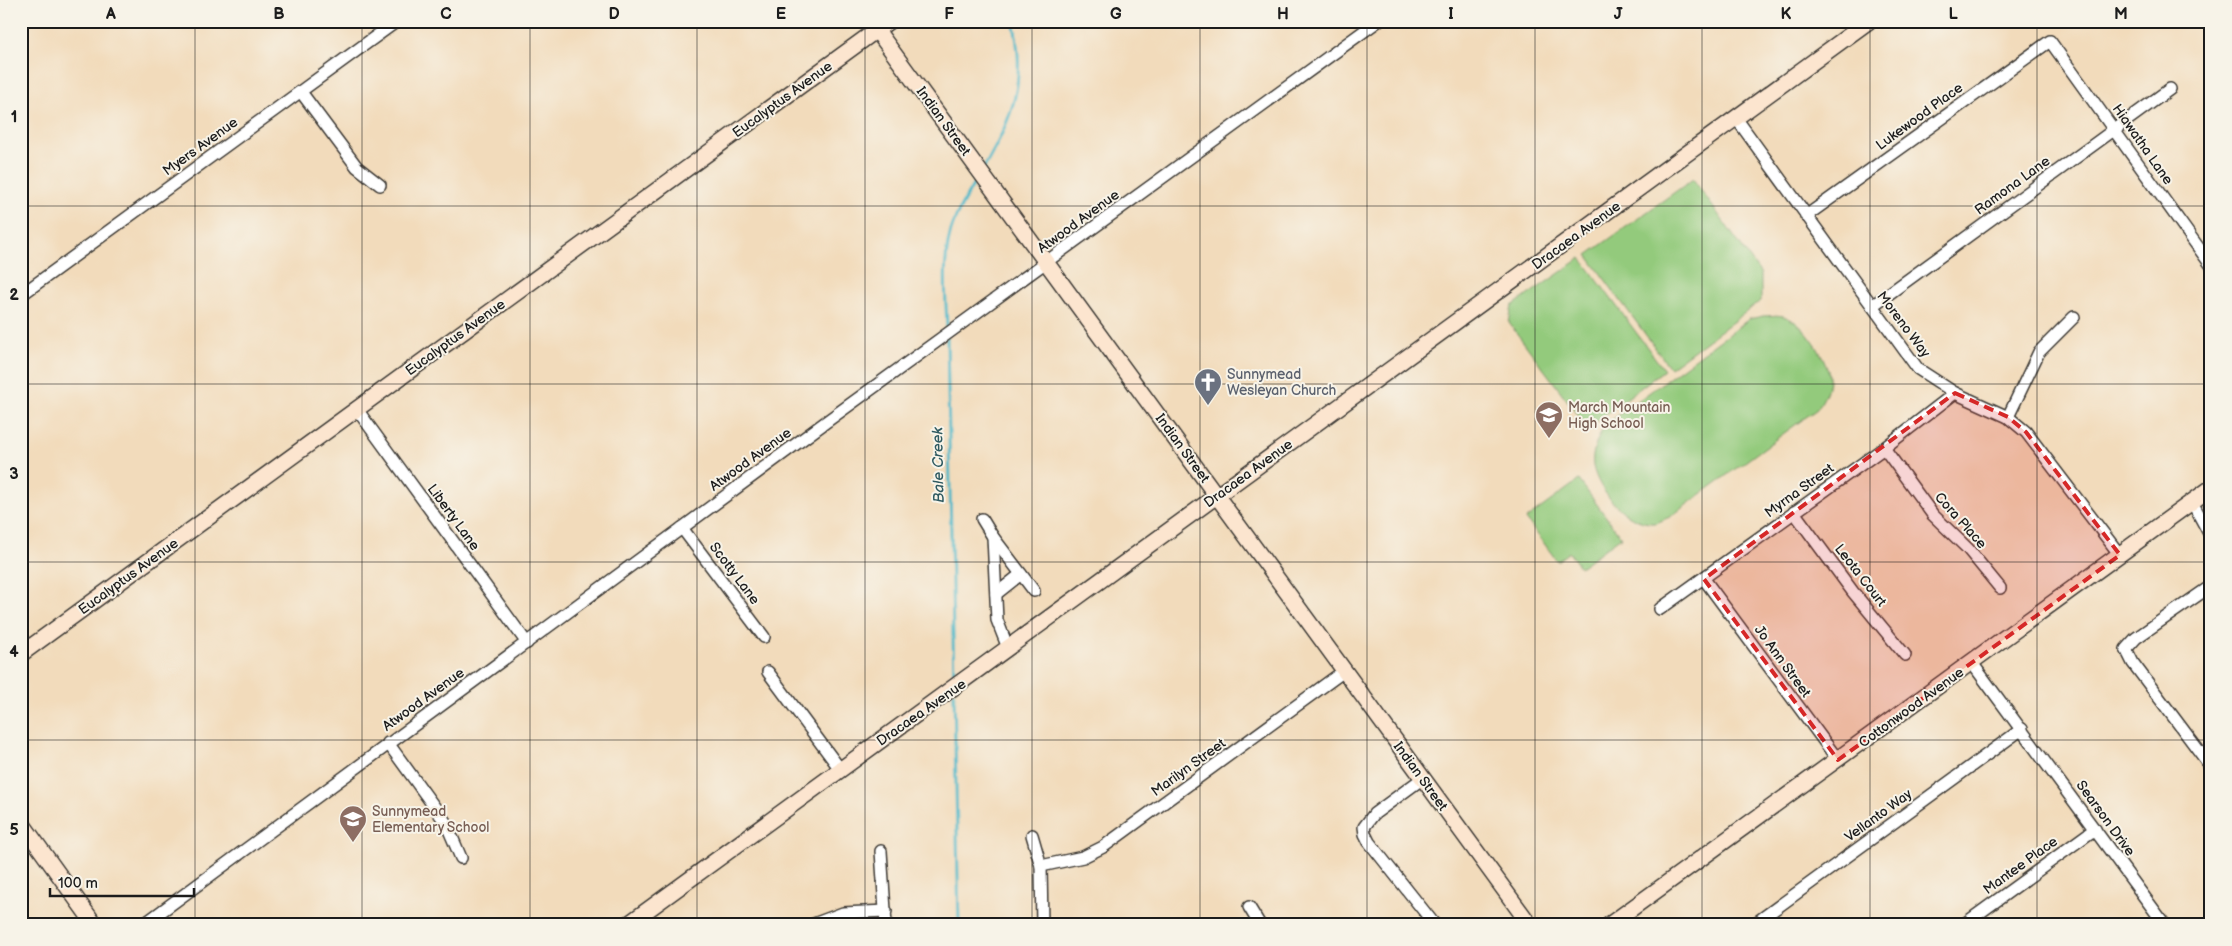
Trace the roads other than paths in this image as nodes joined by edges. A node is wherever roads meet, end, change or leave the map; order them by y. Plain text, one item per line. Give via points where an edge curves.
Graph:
1 (397, 21) edge
2 (1869, 21) edge
3 (1374, 22) edge
4 (879, 24) edge
5 (2050, 41) joint
6 (2170, 89) dead end
7 (301, 92) junction
8 (1736, 118) junction
9 (2114, 129) junction
10 (380, 185) dead end
11 (1806, 216) junction
12 (1046, 262) junction
13 (2211, 265) edge
14 (21, 296) edge
15 (1872, 306) junction
16 (2074, 317) dead end
17 (1955, 393) junction
18 (356, 408) junction
19 (2008, 417) junction
20 (1884, 448) junction
21 (2211, 488) edge
22 (1217, 496) junction
23 (2192, 502) junction
24 (1794, 512) junction
25 (982, 519) dead end
26 (682, 528) junction
27 (993, 537) junction
28 (2211, 537) edge
29 (2120, 555) junction
30 (1022, 574) junction
31 (1704, 578) junction
32 (2211, 586) edge
33 (2000, 588) dead end
34 (1034, 591) dead end
35 (996, 594) junction
36 (1660, 609) dead end
37 (764, 637) dead end
38 (526, 642) junction
39 (1008, 648) junction
40 (21, 654) edge
41 (1905, 655) dead end
42 (1972, 663) junction
43 (1344, 671) junction
44 (768, 672) dead end
45 (2022, 729) junction
46 (388, 743) junction
47 (1838, 760) junction
48 (2211, 766) edge
49 (840, 769) junction
50 (1422, 778) junction
51 (21, 822) edge
52 (2095, 829) junction
53 (1032, 835) dead end
54 (880, 851) dead end
55 (461, 858) dead end
56 (1041, 866) junction
57 (1249, 907) dead end
58 (886, 911) junction
59 (96, 925) edge
60 (143, 925) edge
61 (627, 925) edge
62 (811, 925) edge
63 (886, 925) edge
64 (1042, 925) edge
65 (1260, 925) edge
66 (1435, 925) edge
67 (1530, 925) edge
68 (1609, 925) edge
69 (1753, 925) edge
70 (1963, 925) edge
71 (2164, 925) edge

1 - 7 street, Myers Avenue
2 - 8 street, Dracaea Avenue
3 - 12 street, Atwood Avenue
4 - 12 street, Indian Street
4 - 18 street, Eucalyptus Avenue
5 - 9 street, Hiawatha Lane
5 - 11 street, Lukewood Place
6 - 9 street, Ramona Lane
7 - 10 street via 357,167
7 - 14 street, Myers Avenue
8 - 11 street, Moreno Way
8 - 22 street, Dracaea Avenue
9 - 13 street, Hiawatha Lane
9 - 15 street, Ramona Lane
11 - 15 street, Moreno Way
12 - 22 street, Indian Street
12 - 26 street, Atwood Avenue
15 - 17 street, Moreno Way via 1918,369
16 - 19 street via 2039,352
17 - 19 street, Moreno Way
17 - 20 street, Myrna Street
18 - 38 street, Liberty Lane
18 - 40 street, Eucalyptus Avenue
19 - 29 street, Moreno Way via 2038,446
20 - 24 street, Myrna Street
20 - 33 street, Cora Place via 1933,515 1968,549
21 - 23 street, Cottonwood Avenue
22 - 39 street, Dracaea Avenue
22 - 43 street, Indian Street
23 - 28 street
23 - 29 street, Cottonwood Avenue
24 - 31 street, Myrna Street
24 - 41 street, Leota Court
25 - 27 street
26 - 37 street, Scotty Lane
26 - 38 street, Atwood Avenue
27 - 30 street
27 - 35 street
29 - 42 street, Cottonwood Avenue
30 - 34 street
30 - 35 street
31 - 36 street, Myrna Street
31 - 47 street, Jo Ann Street
32 - 48 street via 2136,638 2126,649 2133,663
35 - 39 street via 998,620
38 - 46 street, Atwood Avenue
39 - 49 street, Dracaea Avenue
42 - 45 street, Searson Drive
42 - 47 street, Cottonwood Avenue
43 - 50 street, Indian Street
43 - 56 street, Marilyn Street via 1103,847 1083,857
44 - 49 street
45 - 52 street, Searson Drive
45 - 69 street, Vellanto Way
46 - 55 street via 446,823
46 - 60 street, Atwood Avenue
47 - 68 street, Cottonwood Avenue
49 - 61 street, Dracaea Avenue
50 - 66 street via 1374,814 1364,827 1369,842
50 - 67 street, Indian Street
51 - 59 street
52 - 70 street, Mantee Place
52 - 71 street, Searson Drive
53 - 56 street
54 - 58 street
56 - 64 street
57 - 65 street
58 - 62 street via 843,912
58 - 63 street

